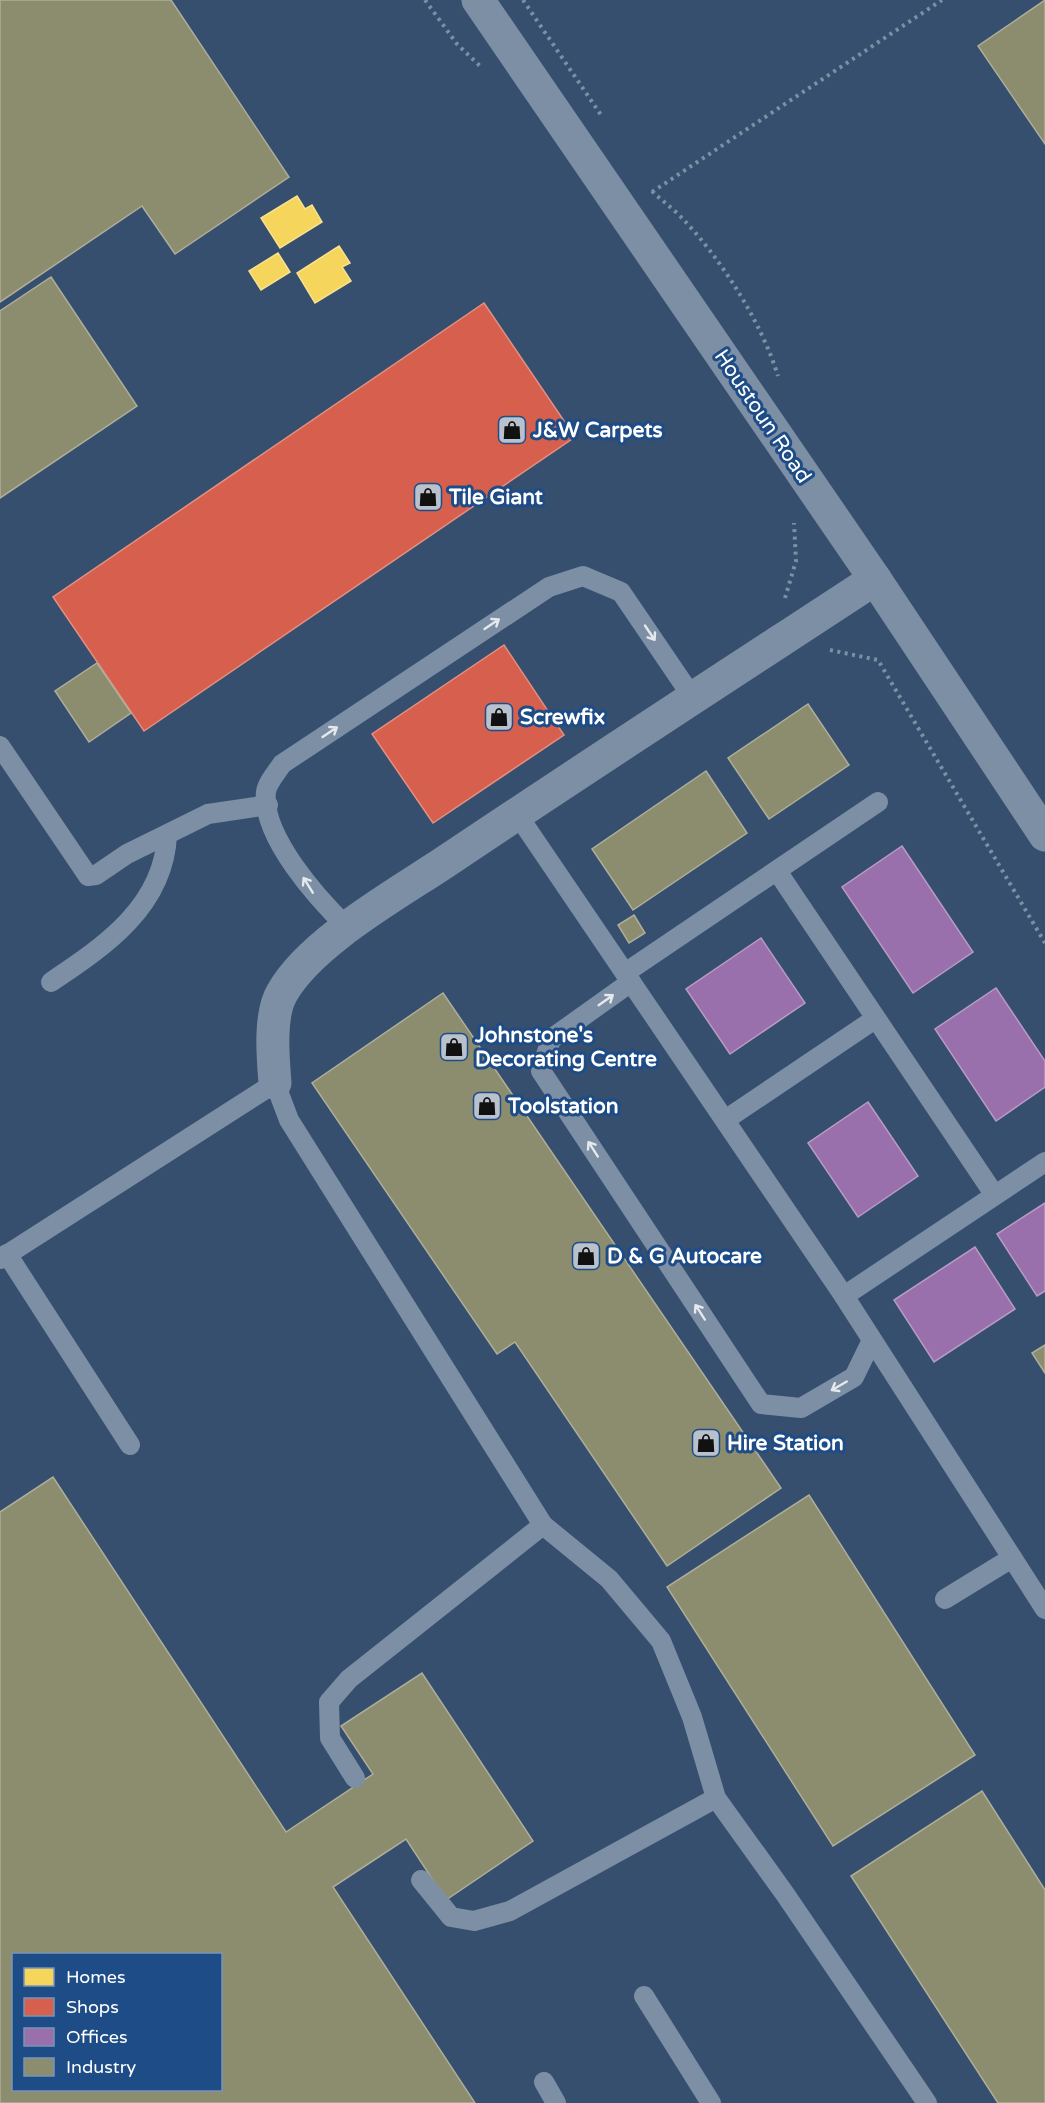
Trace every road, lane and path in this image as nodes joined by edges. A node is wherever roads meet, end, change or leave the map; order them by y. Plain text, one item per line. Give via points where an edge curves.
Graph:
1 (425, 0) edge
2 (478, 0) edge
3 (942, 0) edge
4 (483, 68) dead end
5 (652, 192) dead end
6 (790, 517) dead end
7 (875, 579) junction
8 (794, 632) junction
9 (693, 698) junction
10 (0, 746) edge
11 (878, 802) dead end
12 (267, 805) junction
13 (517, 814) junction
14 (167, 835) junction
15 (1045, 835) edge
16 (777, 871) junction
17 (348, 928) junction
18 (1045, 943) edge
19 (628, 977) junction
20 (51, 982) dead end
21 (875, 1020) junction
22 (275, 1083) junction
23 (725, 1120) junction
24 (1045, 1162) edge
25 (994, 1194) junction
26 (3, 1257) edge
27 (844, 1296) junction
28 (872, 1340) junction
29 (130, 1445) dead end
30 (543, 1525) junction
31 (1012, 1558) junction
32 (945, 1599) dead end
33 (1045, 1609) edge
34 (355, 1778) dead end
35 (716, 1798) junction
36 (421, 1880) dead end
37 (644, 1996) dead end
38 (544, 2082) dead end
39 (556, 2103) edge
40 (711, 2103) edge
41 (927, 2103) edge

1 - 4 path via 457,44
2 - 7 street, Houstoun Road
3 - 5 path
6 - 8 path via 795,526 796,561 783,608
7 - 8 street
7 - 15 street, Houstoun Road
8 - 9 street
8 - 18 path via 808,654 835,649 879,660
12 -> 9 lane via 266,791 282,764 549,586 583,576 621,592
9 - 13 street
10 - 14 lane via 88,876
11 - 16 lane
12 - 14 lane via 208,814
17 -> 12 lane via 314,895 270,825
13 - 17 street
13 - 19 lane
14 - 20 lane via 166,857 149,896 123,930
16 - 19 lane
16 - 21 lane
17 - 22 street via 308,960 281,994 272,1037
19 - 23 lane
28 -> 19 lane via 854,1377 801,1408 760,1404 541,1071 551,1039
21 - 23 lane
21 - 25 lane
22 - 26 lane
22 - 30 lane via 288,1120
23 - 27 lane
24 - 25 lane
25 - 27 lane
26 - 29 lane
27 - 28 lane
28 - 31 lane
30 - 34 lane via 349,1679 329,1702 330,1738
30 - 35 lane via 609,1579 661,1641 692,1717
31 - 32 lane
31 - 33 lane
35 - 36 lane via 510,1911 474,1922 451,1917
35 - 41 lane
37 - 40 lane
38 - 39 lane

